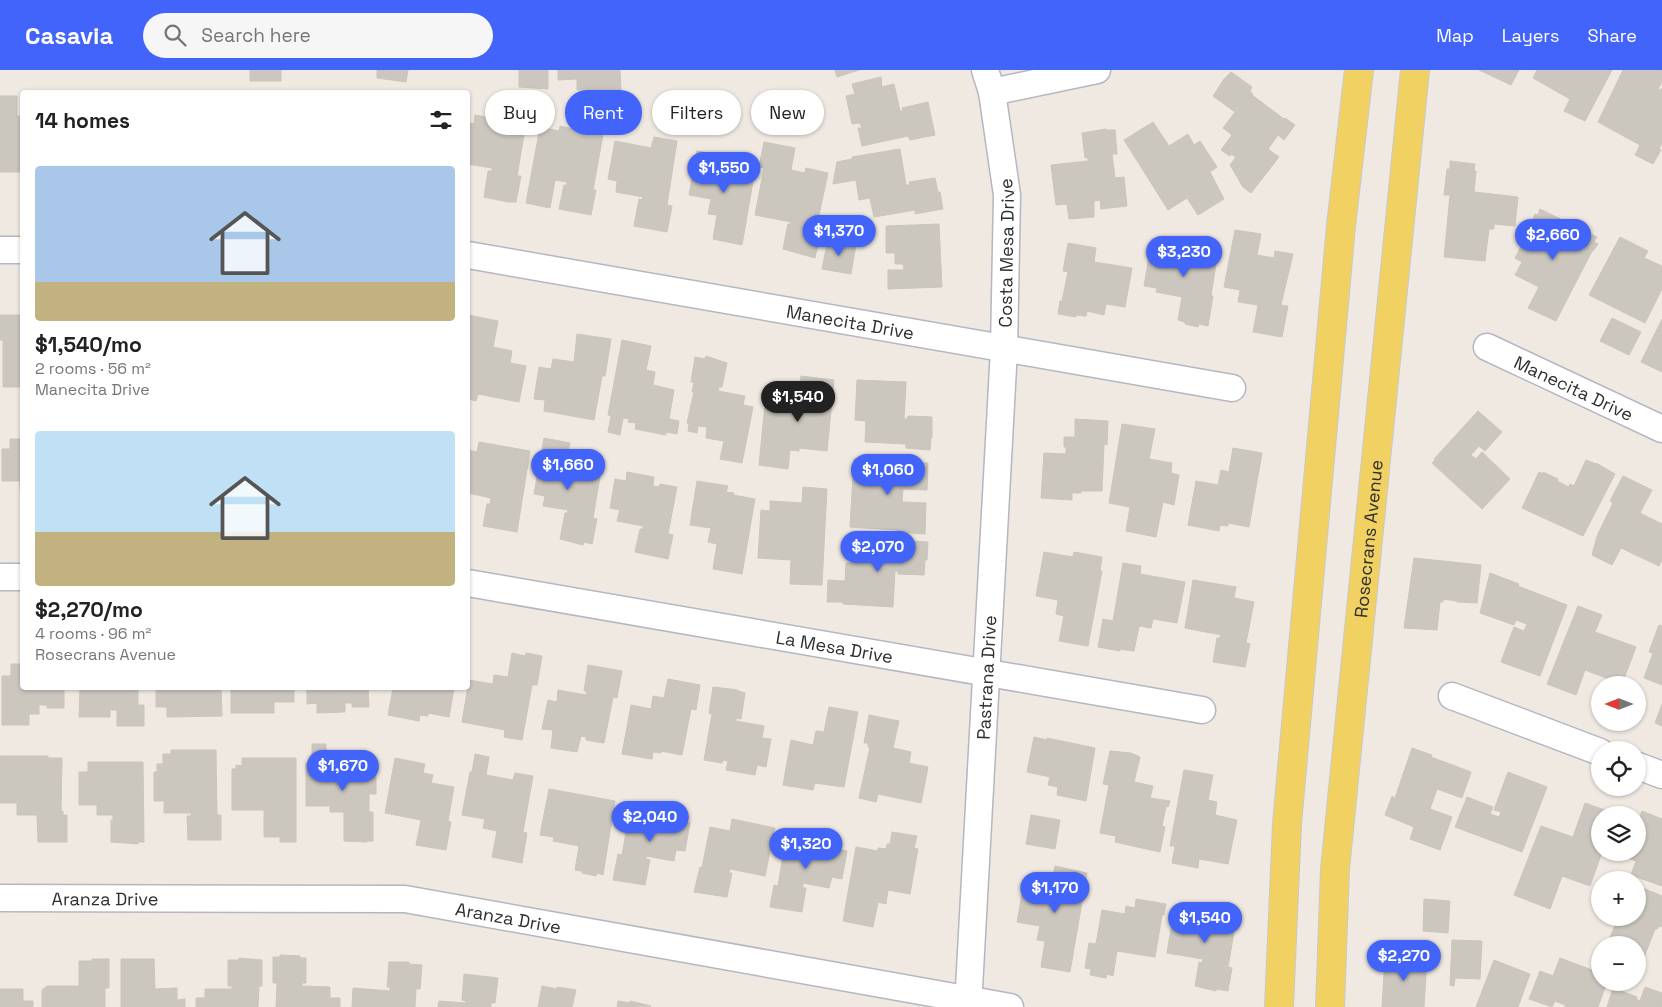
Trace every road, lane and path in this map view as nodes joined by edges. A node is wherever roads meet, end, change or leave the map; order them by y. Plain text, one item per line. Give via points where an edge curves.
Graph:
1 (1096, 70) edge
2 (1358, 70) edge
3 (1415, 70) edge
4 (989, 81) edge
5 (0, 250) edge
6 (20, 250) edge
7 (470, 255) edge
8 (1487, 347) dead end
9 (1004, 349) junction
10 (1232, 388) dead end
11 (1662, 429) edge
12 (0, 577) edge
13 (20, 577) edge
14 (470, 583) edge
15 (986, 674) junction
16 (1452, 696) dead end
17 (1202, 710) dead end
18 (1591, 749) edge
19 (1646, 769) edge
20 (1662, 775) edge
21 (0, 898) edge
22 (968, 1004) edge
23 (1010, 1007) edge
24 (1279, 1007) edge
25 (1330, 1007) edge

1 - 4 street
2 - 24 main road via 1287,824
3 - 25 main road, Rosecrans Avenue via 1335,869
4 - 9 street, Costa Mesa Drive via 1007,195
5 - 6 street
7 - 9 street, Manecita Drive
8 - 11 street, Manecita Drive
9 - 10 street, Manecita Drive
9 - 15 street, Pastrana Drive
12 - 13 street
14 - 15 street, La Mesa Drive
15 - 17 street, La Mesa Drive
15 - 22 street, Pastrana Drive
16 - 18 street
19 - 20 street
21 - 22 street, Aranza Drive via 405,899
22 - 23 street, Aranza Drive

